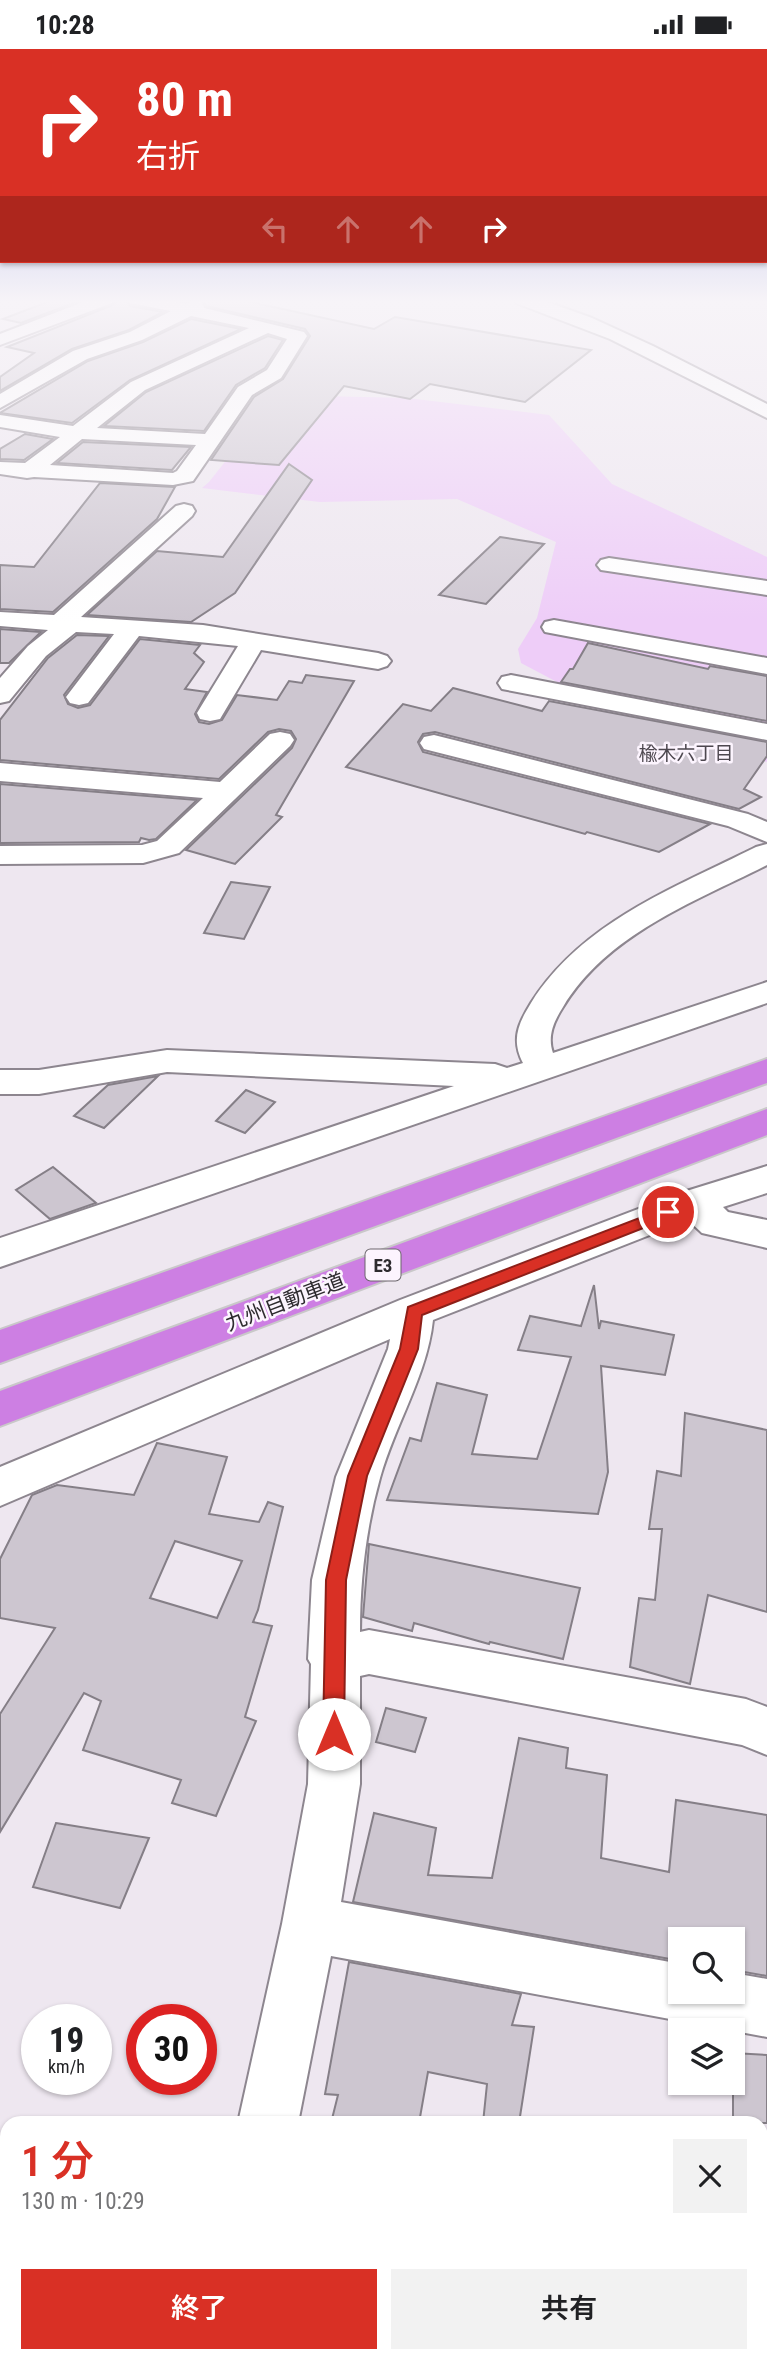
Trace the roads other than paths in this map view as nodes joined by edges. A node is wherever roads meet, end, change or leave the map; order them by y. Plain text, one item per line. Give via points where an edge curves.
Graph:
1 (110, 407) edge
2 (234, 407) edge
3 (0, 421) edge
4 (76, 433) junction
5 (210, 440) junction
6 (0, 468) edge
7 (27, 472) junction
8 (184, 511) dead end
9 (609, 565) dead end
10 (767, 588) edge
11 (0, 618) edge
12 (65, 624) junction
13 (554, 627) dead end
14 (132, 628) junction
15 (254, 641) junction
16 (378, 661) dead end
17 (767, 666) edge
18 (511, 683) dead end
19 (0, 695) edge
20 (79, 697) dead end
21 (210, 712) dead end
22 (767, 732) edge
23 (280, 740) dead end
24 (434, 743) dead end
25 (0, 772) edge
26 (227, 791) junction
27 (767, 833) edge
28 (767, 853) edge
29 (0, 855) edge
30 (767, 992) edge
31 (767, 1070) edge
32 (529, 1073) junction
33 (0, 1082) edge
34 (767, 1121) edge
35 (767, 1179) edge
36 (694, 1203) junction
37 (767, 1234) edge
38 (0, 1253) edge
39 (414, 1311) junction
40 (0, 1347) edge
41 (0, 1409) edge
42 (0, 1487) edge
43 (333, 1660) junction
44 (767, 1731) edge
45 (310, 1924) junction
46 (767, 2008) edge
47 (269, 2116) edge

1 - 4 street
2 - 5 street
3 - 4 street
4 - 5 street
4 - 7 street
5 - 7 street via 185,476 173,479
6 - 7 street
8 - 12 street
9 - 10 street
11 - 12 street
12 - 14 street
12 - 19 street
13 - 17 street
14 - 15 street
14 - 20 street
15 - 16 street
15 - 21 street
18 - 22 street
23 - 26 street
24 - 27 street via 738,820
25 - 26 street
26 - 29 street via 169,847 143,854
28 - 32 street via 621,929 574,969 551,993 535,1028
30 - 32 street
31 - 40 highway
32 - 33 street via 167,1061 39,1082
32 - 38 street
34 - 41 highway, 九州自動車道 / E3
35 - 36 street
36 - 37 street via 716,1223
36 - 39 street
39 - 42 street
39 - 43 street via 409,1349 358,1476 336,1580
43 - 44 street via 369,1652 746,1722
43 - 45 street via 334,1784
45 - 46 street
45 - 47 street

